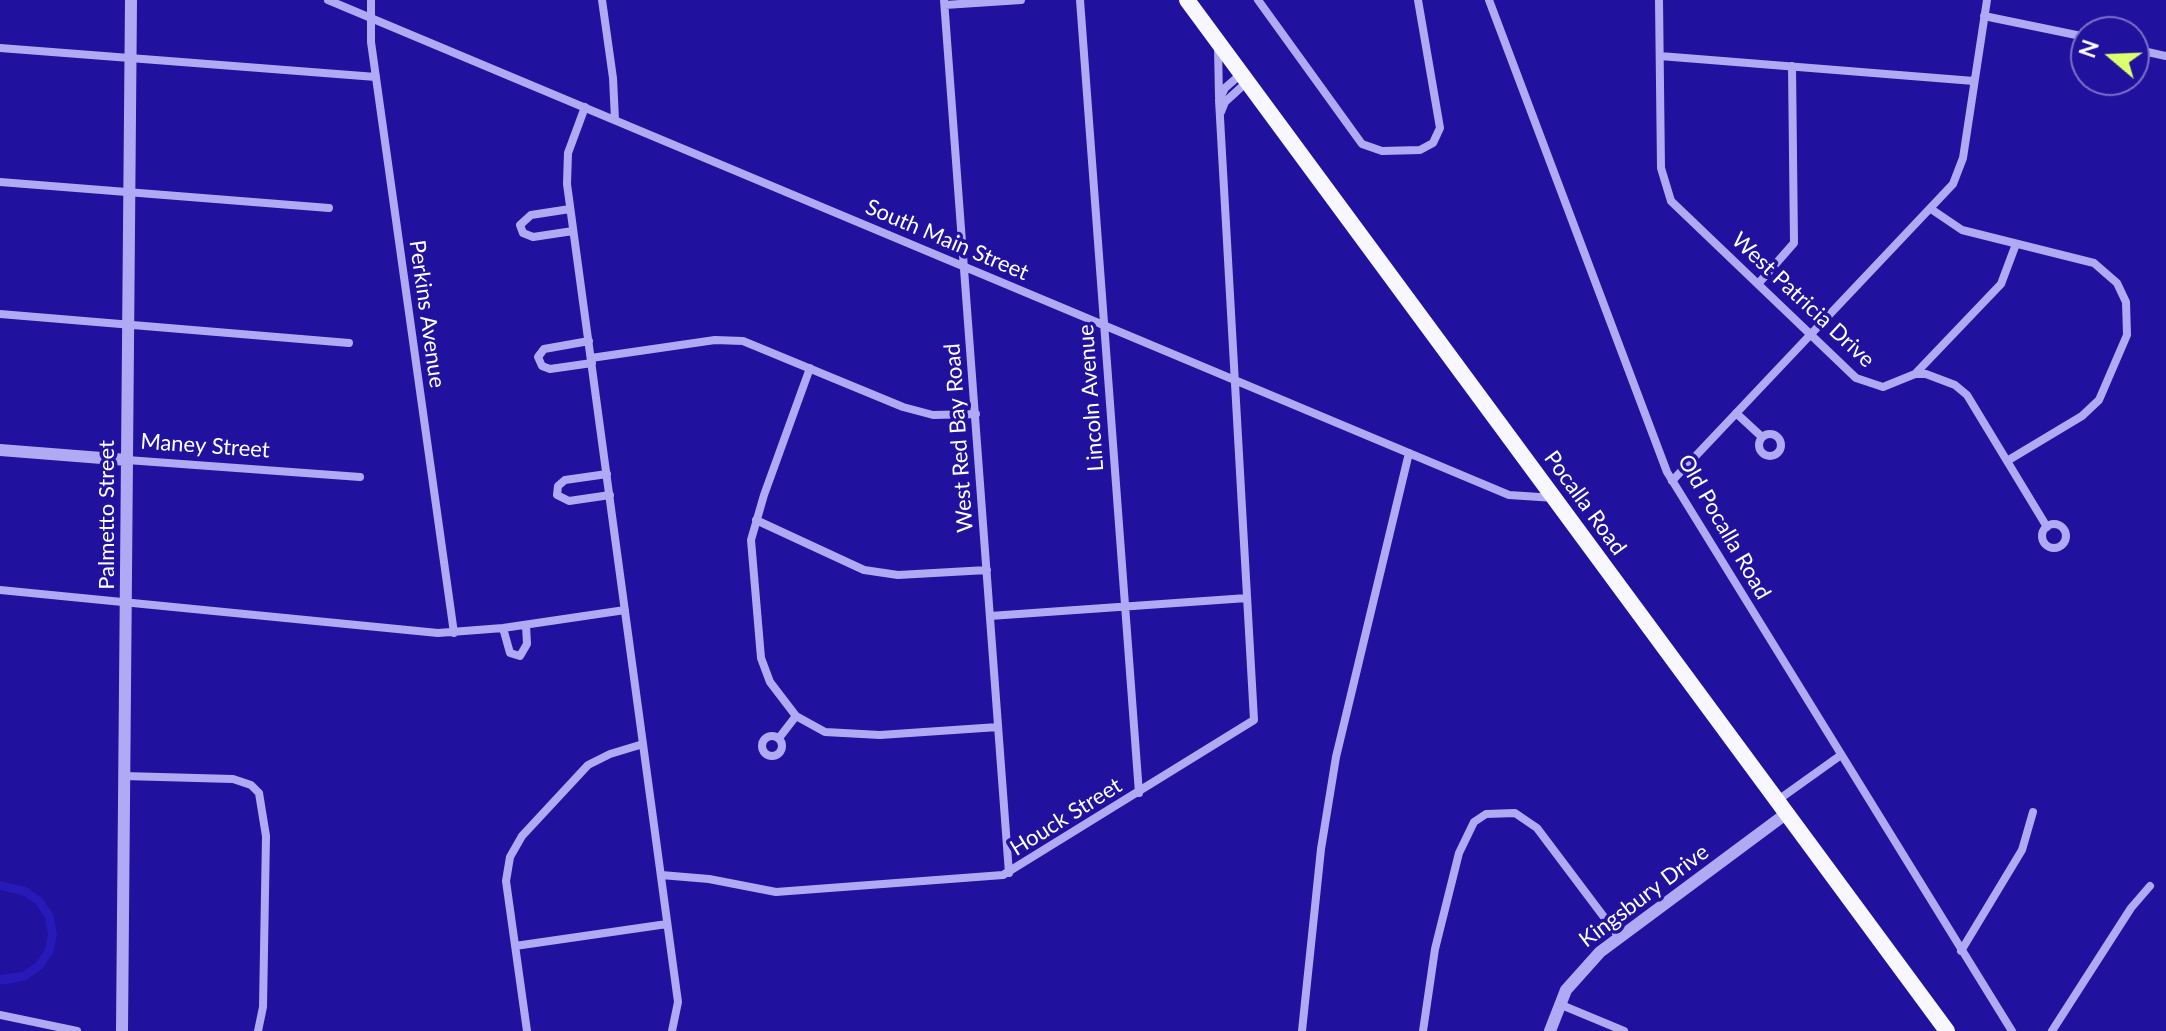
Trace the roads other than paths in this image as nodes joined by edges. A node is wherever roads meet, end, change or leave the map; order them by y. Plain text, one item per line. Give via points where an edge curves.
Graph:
1 (131, 0) edge
2 (328, 0) edge
3 (371, 0) edge
4 (602, 0) edge
5 (1021, 0) edge
6 (1080, 0) edge
7 (1187, 0) edge
8 (1258, 0) edge
9 (1418, 0) edge
10 (1489, 0) edge
11 (1659, 0) edge
12 (1987, 0) edge
13 (945, 3) edge
14 (1984, 16) junction
15 (371, 18) junction
16 (2070, 34) edge
17 (1219, 38) junction
18 (0, 48) edge
19 (1660, 56) junction
20 (130, 58) junction
21 (1792, 66) junction
22 (1246, 76) junction
23 (376, 77) junction
24 (1974, 81) junction
25 (1219, 100) junction
26 (585, 107) junction
27 (1220, 113) junction
28 (615, 120) junction
29 (0, 182) edge
30 (129, 192) junction
31 (329, 208) dead end
32 (570, 209) junction
33 (1931, 209) junction
34 (573, 231) junction
35 (2016, 244) junction
36 (965, 267) junction
37 (1758, 284) junction
38 (0, 314) edge
39 (128, 325) junction
40 (1103, 325) junction
41 (1811, 334) junction
42 (589, 341) junction
43 (349, 343) dead end
44 (591, 360) junction
45 (810, 368) junction
46 (1915, 374) junction
47 (1236, 380) junction
48 (1736, 413) junction
49 (976, 414) junction
50 (1762, 437) dead end
51 (0, 450) edge
52 (1409, 453) junction
53 (127, 460) junction
54 (2007, 461) junction
55 (607, 474) junction
56 (360, 477) dead end
57 (1672, 481) junction
58 (610, 495) junction
59 (1556, 498) junction
60 (756, 520) junction
61 (2047, 527) dead end
62 (987, 570) junction
63 (0, 590) edge
64 (1247, 598) junction
65 (126, 602) junction
66 (1124, 607) junction
67 (625, 610) junction
68 (990, 616) junction
69 (526, 625) junction
70 (503, 628) junction
71 (454, 633) junction
72 (796, 716) junction
73 (998, 727) junction
74 (779, 738) dead end
75 (643, 744) junction
76 (1841, 755) junction
77 (124, 776) junction
78 (1139, 793) junction
79 (1782, 807) junction
80 (2033, 812) dead end
81 (1009, 873) junction
82 (661, 875) junction
83 (2150, 886) dead end
84 (667, 924) junction
85 (1619, 937) junction
86 (515, 946) junction
87 (1961, 951) junction
88 (1559, 1004) junction
89 (0, 1015) edge
90 (77, 1031) edge
91 (122, 1031) edge
92 (258, 1031) edge
93 (527, 1031) edge
94 (672, 1031) edge
95 (1302, 1031) edge
96 (1423, 1031) edge
97 (1550, 1031) edge
98 (1624, 1031) edge
99 (1947, 1031) edge
100 (2012, 1031) edge
101 (2052, 1031) edge

1 - 20 street, Palmetto Street
2 - 15 street, South Main Street
3 - 15 street, Perkins Avenue
4 - 28 street
5 - 13 street
6 - 40 street, Lincoln Avenue
7 - 17 main road, Pocalla Road
8 - 9 street via 1362,144 1373,150 1409,151 1433,143 1440,128
10 - 57 street, Old Pocalla Road
11 - 19 street, West Patricia Drive
12 - 14 street
13 - 36 street, West Red Bay Road
14 - 16 street
14 - 24 street
15 - 23 street, Perkins Avenue
15 - 26 street, South Main Street
17 - 22 main road, Pocalla Road
17 - 25 street
18 - 20 street
19 - 21 street
19 - 37 street, West Patricia Drive via 1666,192
20 - 23 street
20 - 30 street, Palmetto Street
21 - 24 street
21 - 37 street via 1794,243
22 - 25 street via 1225,88
22 - 27 street
22 - 59 main road, Pocalla Road
23 - 71 street, Perkins Avenue
24 - 33 street via 1960,169
25 - 27 street
26 - 28 street, South Main Street
26 - 32 street via 568,153
27 - 47 street
28 - 36 street, South Main Street
29 - 30 street
30 - 31 street
30 - 39 street, Palmetto Street
32 - 34 street
32 - 34 street via 531,215 520,225 533,237
33 - 35 street via 1962,230
33 - 41 street
34 - 42 street
35 - 46 street via 2001,284
35 - 54 street via 2102,268 2123,293 2129,323 2099,400
36 - 40 street, South Main Street
36 - 49 street, West Red Bay Road
37 - 41 street, West Patricia Drive
38 - 39 street
39 - 43 street
39 - 53 street, Palmetto Street
40 - 47 street, South Main Street
40 - 66 street, Lincoln Avenue
41 - 46 street, West Patricia Drive via 1865,384 1883,387
41 - 48 street
42 - 44 street
42 - 44 street via 544,349 538,357 550,369
44 - 45 street via 730,339
44 - 55 street
45 - 49 street via 924,413
45 - 60 street
46 - 54 street via 1939,376 1967,395
47 - 52 street, South Main Street
47 - 64 street
48 - 50 street
48 - 57 street
49 - 62 street, West Red Bay Road
51 - 53 street, Maney Street
52 - 59 street, South Main Street via 1509,495
52 - 95 street via 1336,757
53 - 56 street, Maney Street
53 - 65 street, Palmetto Street
54 - 61 street
55 - 58 street
55 - 58 street via 565,480 557,495 569,501
57 - 76 street, Old Pocalla Road
58 - 67 street
59 - 79 main road, Pocalla Road
60 - 62 street via 840,561 882,574
60 - 72 street via 751,549 761,658 775,691
62 - 68 street, West Red Bay Road
63 - 65 street
64 - 66 street
64 - 78 street, Houck Street via 1254,720
65 - 71 street
65 - 77 street, Palmetto Street
66 - 68 street
66 - 78 street, Lincoln Avenue
67 - 69 street
67 - 75 street
68 - 73 street, West Red Bay Road
69 - 70 street
69 - 70 street via 527,644 520,656 510,653
70 - 71 street
72 - 73 street via 825,732 849,735
72 - 74 street
73 - 81 street, West Red Bay Road
75 - 82 street
75 - 86 street via 588,765 518,842 506,881
76 - 79 street
76 - 87 street, Old Pocalla Road
77 - 91 street, Palmetto Street
77 - 92 street via 233,779 259,793 266,836 263,1007
78 - 81 street, Houck Street
79 - 85 street, Kingsbury Drive
79 - 99 main road, Pocalla Road
80 - 87 street via 2022,850
81 - 82 street, Houck Street via 776,892
82 - 84 street
83 - 101 street
84 - 86 street
84 - 94 street via 678,1002
85 - 88 street, Kingsbury Drive via 1575,977
85 - 96 street via 1537,828 1515,813 1486,814 1474,822 1459,853 1435,949
86 - 93 street
87 - 100 street, Old Pocalla Road
88 - 97 street, Kingsbury Drive
88 - 98 street
89 - 90 street

